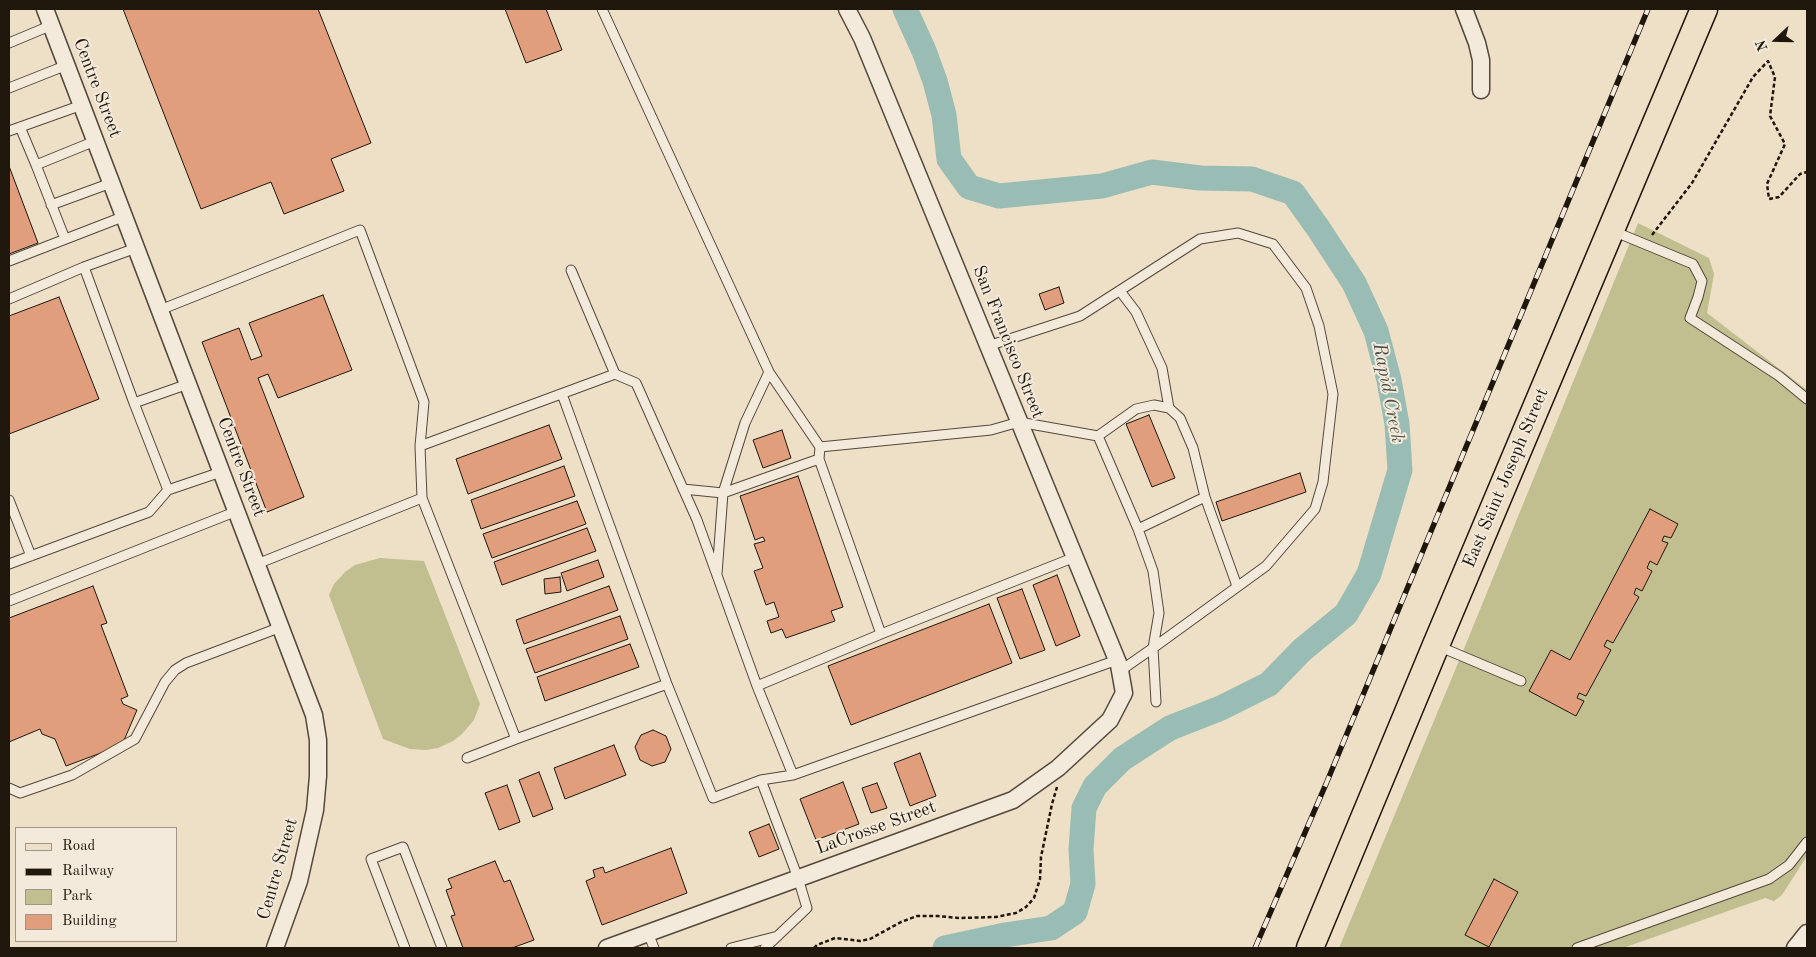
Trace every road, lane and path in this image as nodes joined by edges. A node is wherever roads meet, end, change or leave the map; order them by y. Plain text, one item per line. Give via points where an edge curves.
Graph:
1 (45, 9) edge
2 (602, 9) edge
3 (847, 9) edge
4 (1464, 9) edge
5 (1704, 9) edge
6 (52, 26) junction
7 (9, 43) edge
8 (67, 65) junction
9 (9, 88) edge
10 (1481, 90) dead end
11 (82, 105) junction
12 (20, 127) junction
13 (9, 131) edge
14 (96, 142) junction
15 (36, 165) junction
16 (1807, 172) edge
17 (111, 182) junction
18 (51, 204) junction
19 (124, 216) junction
20 (1610, 230) junction
21 (65, 239) junction
22 (1647, 245) junction
23 (136, 248) junction
24 (9, 262) edge
25 (84, 267) junction
26 (571, 270) dead end
27 (1120, 291) junction
28 (9, 299) edge
29 (160, 310) junction
30 (988, 346) junction
31 (769, 372) junction
32 (615, 374) junction
33 (188, 384) junction
34 (562, 394) junction
35 (1807, 399) edge
36 (134, 404) junction
37 (1169, 408) junction
38 (1019, 422) junction
39 (1098, 436) junction
40 (420, 446) junction
41 (820, 447) junction
42 (819, 459) junction
43 (221, 472) junction
44 (683, 489) junction
45 (168, 490) junction
46 (723, 493) junction
47 (1205, 497) junction
48 (422, 498) junction
49 (9, 500) edge
50 (237, 512) junction
51 (1138, 528) junction
52 (31, 556) junction
53 (1075, 557) junction
54 (9, 564) edge
55 (257, 564) junction
56 (717, 576) junction
57 (1237, 586) junction
58 (9, 601) edge
59 (281, 627) junction
60 (881, 634) junction
61 (1436, 645) junction
62 (1153, 648) junction
63 (1119, 665) junction
64 (1520, 680) dead end
65 (668, 684) junction
66 (757, 686) junction
67 (1124, 692) joint
68 (1156, 702) dead end
69 (516, 739) junction
70 (467, 758) dead end
71 (1058, 768) junction
72 (794, 775) junction
73 (761, 780) junction
74 (9, 788) edge
75 (1807, 842) edge
76 (798, 878) junction
77 (1807, 933) edge
78 (778, 936) junction
79 (651, 941) edge
80 (276, 948) edge
81 (405, 948) edge
82 (442, 948) edge
83 (606, 948) edge
84 (731, 948) edge
85 (765, 948) edge
86 (814, 948) edge
87 (1310, 948) edge
88 (1577, 948) edge
89 (1796, 948) edge

1 - 6 street, Centre Street
2 - 31 lane
3 - 30 street, San Francisco Street via 862,38
4 - 10 street via 1481,60
5 - 20 main road, East Saint Joseph Street
6 - 7 lane
6 - 8 street, Centre Street
8 - 9 lane
8 - 11 street, Centre Street
11 - 12 lane
11 - 14 street, Centre Street
12 - 13 lane
12 - 15 lane
14 - 15 lane
14 - 17 street, Centre Street
15 - 18 lane
16 - 22 path via 1800,174 1779,197 1769,199 1767,184 1786,144 1770,116 1776,77 1768,61 1753,76 1692,183 1654,231
17 - 18 lane
17 - 19 street, Centre Street
18 - 21 lane
19 - 21 lane
19 - 23 street, Centre Street
20 - 22 lane
20 - 61 main road, East Saint Joseph Street
21 - 24 lane
22 - 35 lane via 1694,264 1702,281 1690,318 1779,376
23 - 25 lane
23 - 29 street, Centre Street
25 - 28 lane
25 - 36 lane
26 - 32 lane
27 - 30 lane via 1080,316
27 - 37 lane via 1136,312 1162,368
27 - 57 lane via 1200,239 1238,233 1273,244 1306,288 1319,326 1333,394 1323,482 1314,509 1266,566
29 - 33 street, Centre Street
29 - 40 lane via 360,230 424,402
30 - 38 street, San Francisco Street
31 - 41 lane
31 - 46 lane via 745,424
32 - 34 lane
32 - 44 lane via 636,383
33 - 36 lane
33 - 43 street, Centre Street
34 - 40 lane
34 - 65 lane
36 - 45 lane
37 - 39 lane via 1154,405 1136,409
37 - 47 lane via 1180,418 1193,448
38 - 39 lane
38 - 41 lane via 992,430
38 - 53 street, San Francisco Street
39 - 51 lane
40 - 48 lane
41 - 42 lane
42 - 46 lane
42 - 60 lane
43 - 45 lane
43 - 50 street, Centre Street
44 - 46 lane
44 - 56 lane
45 - 52 lane via 149,512
46 - 56 lane
47 - 51 lane
47 - 57 lane
48 - 55 lane
48 - 69 lane
49 - 52 lane
50 - 55 street, Centre Street
50 - 58 lane
51 - 62 lane via 1153,571 1159,613
52 - 54 lane
53 - 60 lane
53 - 63 street, San Francisco Street
55 - 59 street, Centre Street
56 - 66 lane
57 - 62 lane
59 - 74 lane via 175,670 165,682 135,739 72,775 20,794
59 - 80 street, Centre Street via 314,715 318,776 315,810 299,881
60 - 66 lane
61 - 64 lane
61 - 87 main road, East Saint Joseph Street
62 - 63 lane
62 - 68 lane
63 - 67 street, San Francisco Street
63 - 72 lane
65 - 69 lane
65 - 73 lane via 713,798
66 - 72 lane
67 - 71 street, LaCrosse Street via 1110,720
69 - 70 lane
71 - 76 street, LaCrosse Street via 1013,800
71 - 86 path via 1060,779 1041,857 1040,879 1034,898 1026,906 1016,913 996,917 917,916 870,939 835,938
72 - 73 lane
73 - 76 lane
75 - 88 lane via 1789,865 1769,879
76 - 78 lane via 807,908
76 - 79 street, LaCrosse Street
77 - 89 street
78 - 84 lane
78 - 85 lane
79 - 83 street, LaCrosse Street
81 - 82 lane via 372,859 403,847

